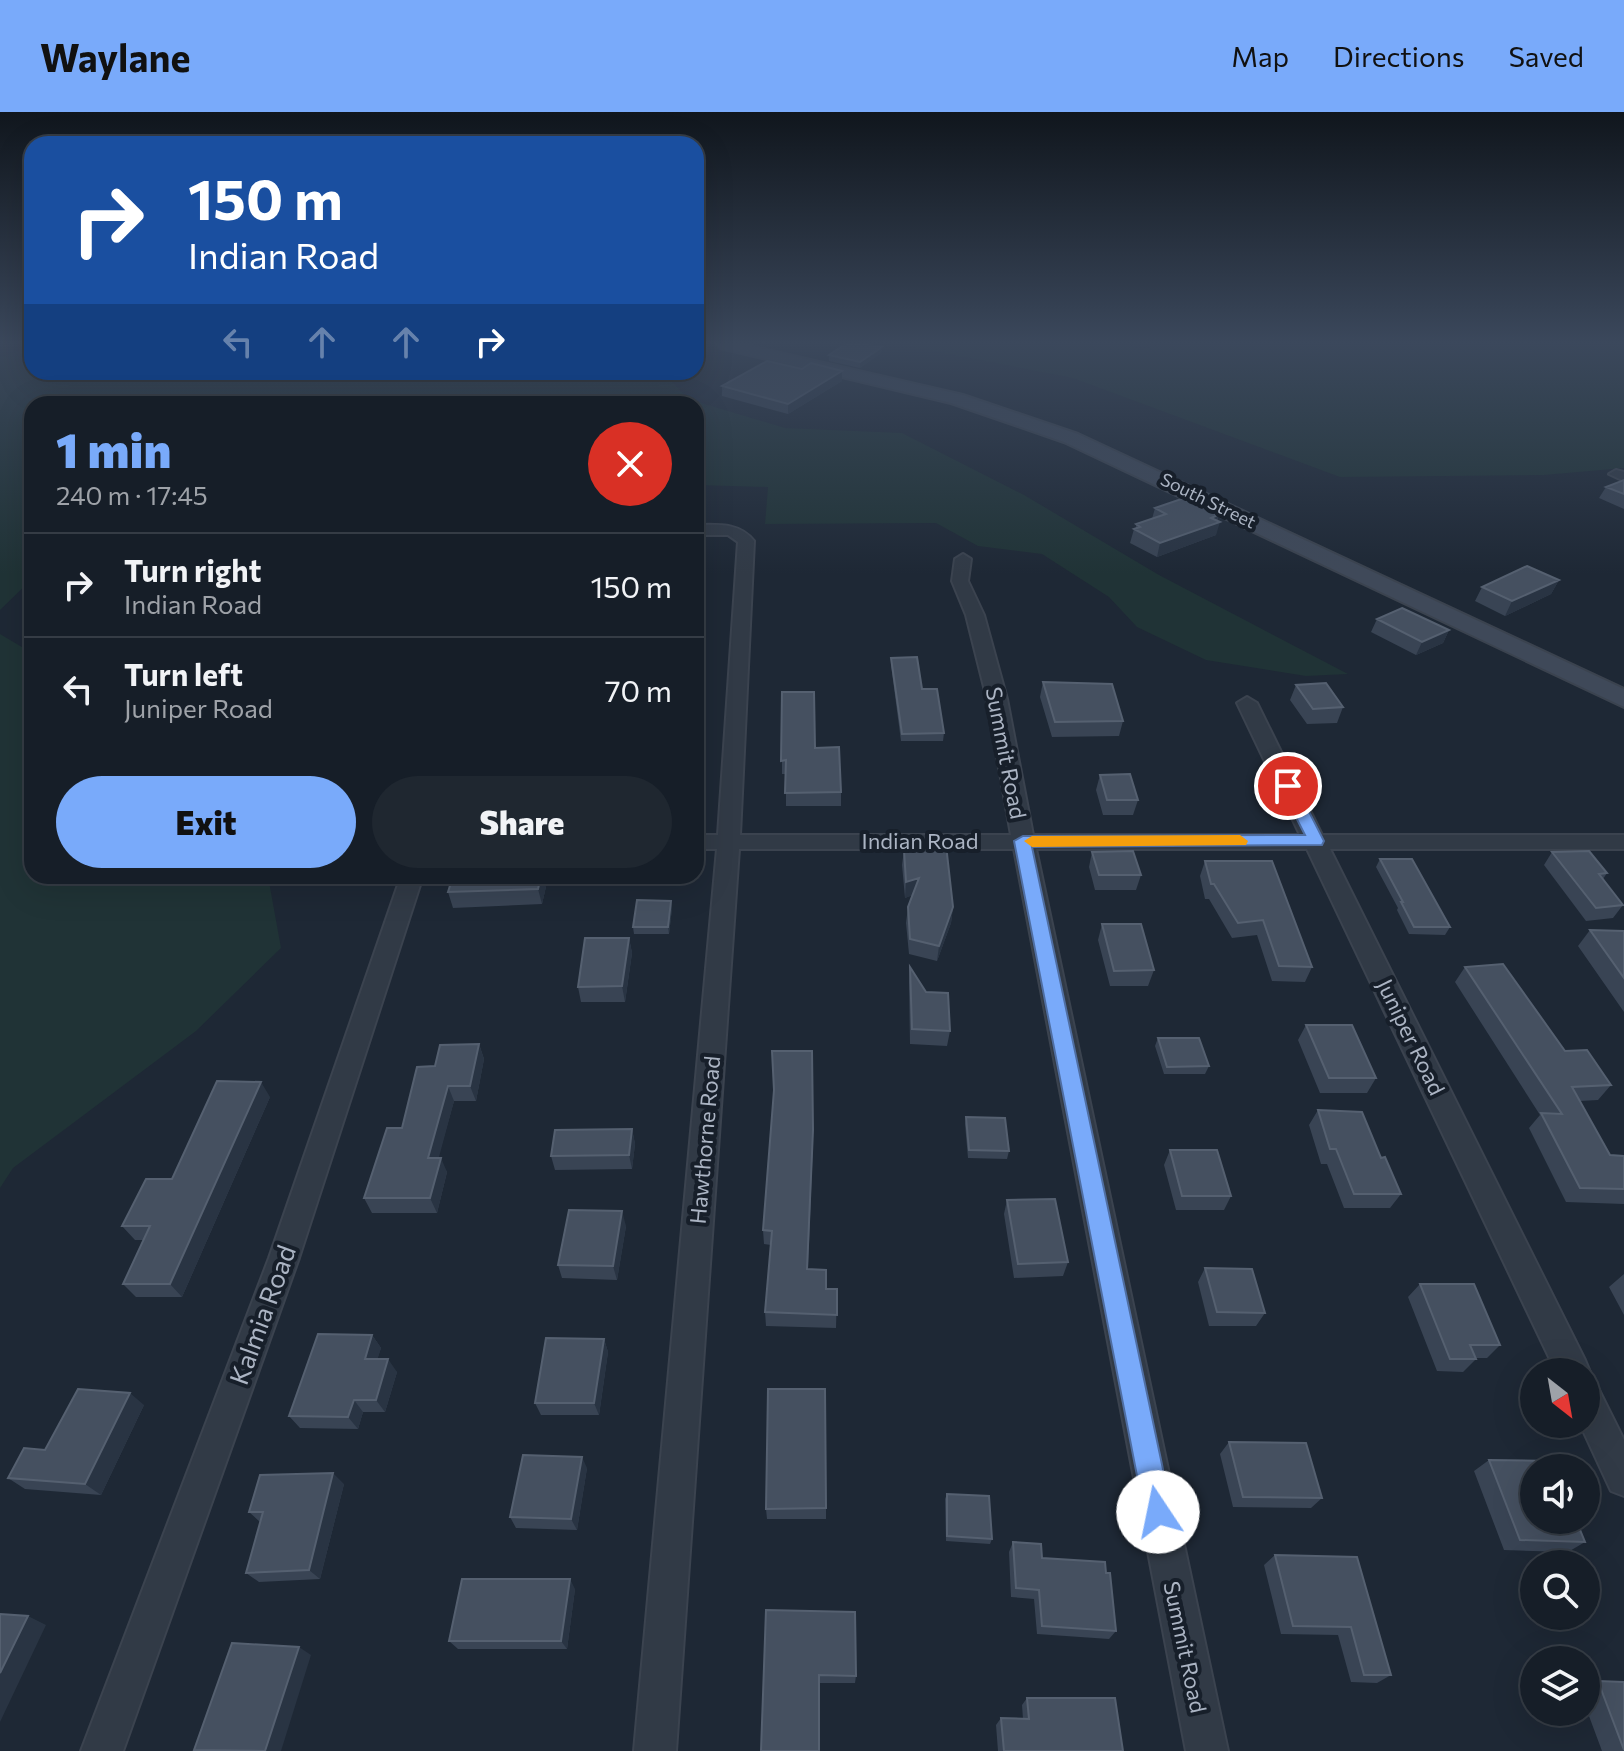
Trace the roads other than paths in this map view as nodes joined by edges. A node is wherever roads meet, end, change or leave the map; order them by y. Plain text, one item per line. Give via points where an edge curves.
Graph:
1 (1024, 421) edge
2 (704, 531) edge
3 (963, 559) dead end
4 (1624, 699) edge
5 (1247, 703) dead end
6 (729, 841) junction
7 (1023, 841) junction
8 (1316, 841) junction
9 (704, 842) edge
10 (1620, 847) edge
11 (409, 884) edge
12 (1566, 1358) edge
13 (1600, 1429) edge
14 (1624, 1478) edge
15 (102, 1751) edge
16 (655, 1751) edge
17 (1207, 1751) edge

1 - 4 main road, South Street via 1130,464
2 - 6 street, Hawthorne Road via 739,533 746,541
3 - 7 street, Summit Road via 960,581 975,615 997,699
5 - 8 street, Juniper Road
6 - 7 street, Indian Road
6 - 9 street, Indian Road
6 - 16 street, Hawthorne Road
7 - 8 street, Indian Road
7 - 17 street, Summit Road
8 - 10 street, Indian Road
8 - 12 street, Juniper Road
11 - 15 street, Kalmia Road via 284,1258
13 - 14 street

